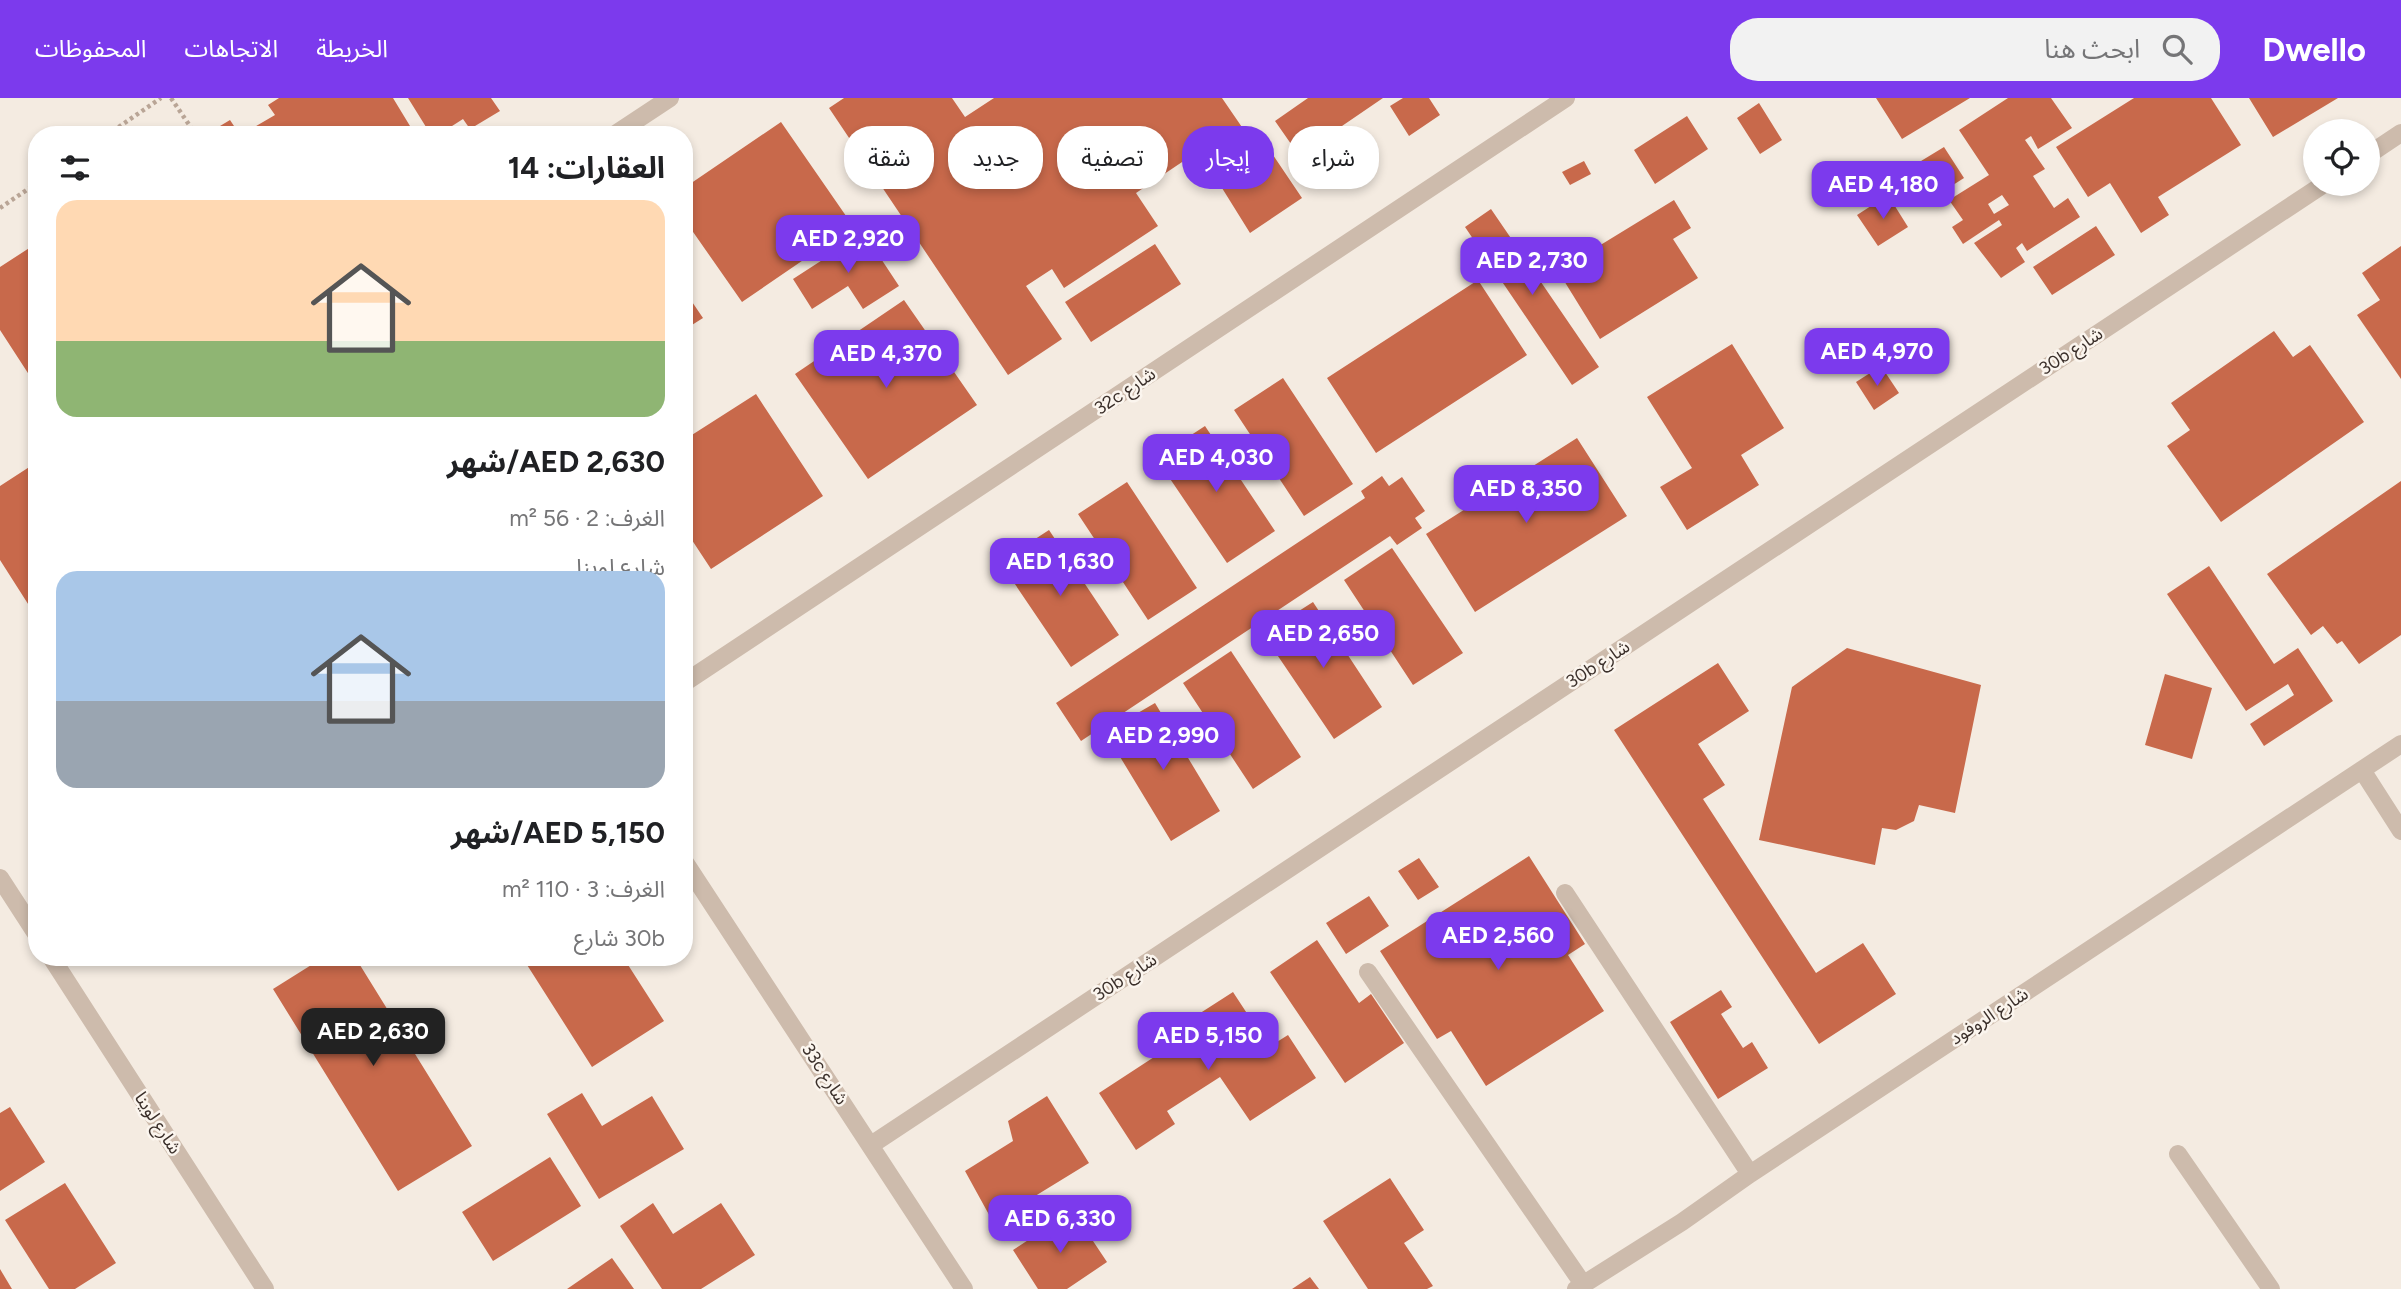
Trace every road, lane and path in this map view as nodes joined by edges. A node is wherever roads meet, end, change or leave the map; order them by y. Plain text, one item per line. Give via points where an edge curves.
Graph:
1 (162, 98) edge
2 (171, 98) edge
3 (670, 98) edge
4 (1566, 98) edge
5 (120, 126) edge
6 (190, 126) edge
7 (628, 126) edge
8 (2401, 133) edge
9 (2380, 147) edge
10 (28, 189) edge
11 (2306, 196) edge
12 (0, 208) edge
13 (693, 677) edge
14 (2401, 744) edge
15 (2362, 770) junction
16 (2401, 831) edge
17 (693, 875) edge
18 (0, 878) edge
19 (1564, 893) dead end
20 (28, 921) edge
21 (57, 966) edge
22 (1368, 972) dead end
23 (871, 1144) junction
24 (2178, 1154) dead end
25 (1750, 1174) junction
26 (1580, 1287) edge
27 (265, 1289) edge
28 (964, 1289) edge
29 (2271, 1289) edge

1 - 5 path
2 - 6 path
3 - 7 street
4 - 13 street, 32c شارع
8 - 9 street
10 - 12 path
11 - 23 street, 30b شارع
14 - 15 street, شارع الروفود
15 - 16 street
15 - 25 street, شارع الروفود
17 - 23 street, 33c شارع
18 - 20 street
19 - 25 street
21 - 27 street, شارع لوينا
22 - 26 street
23 - 28 street, 33c شارع
24 - 29 street
25 - 26 street, شارع الروفود

